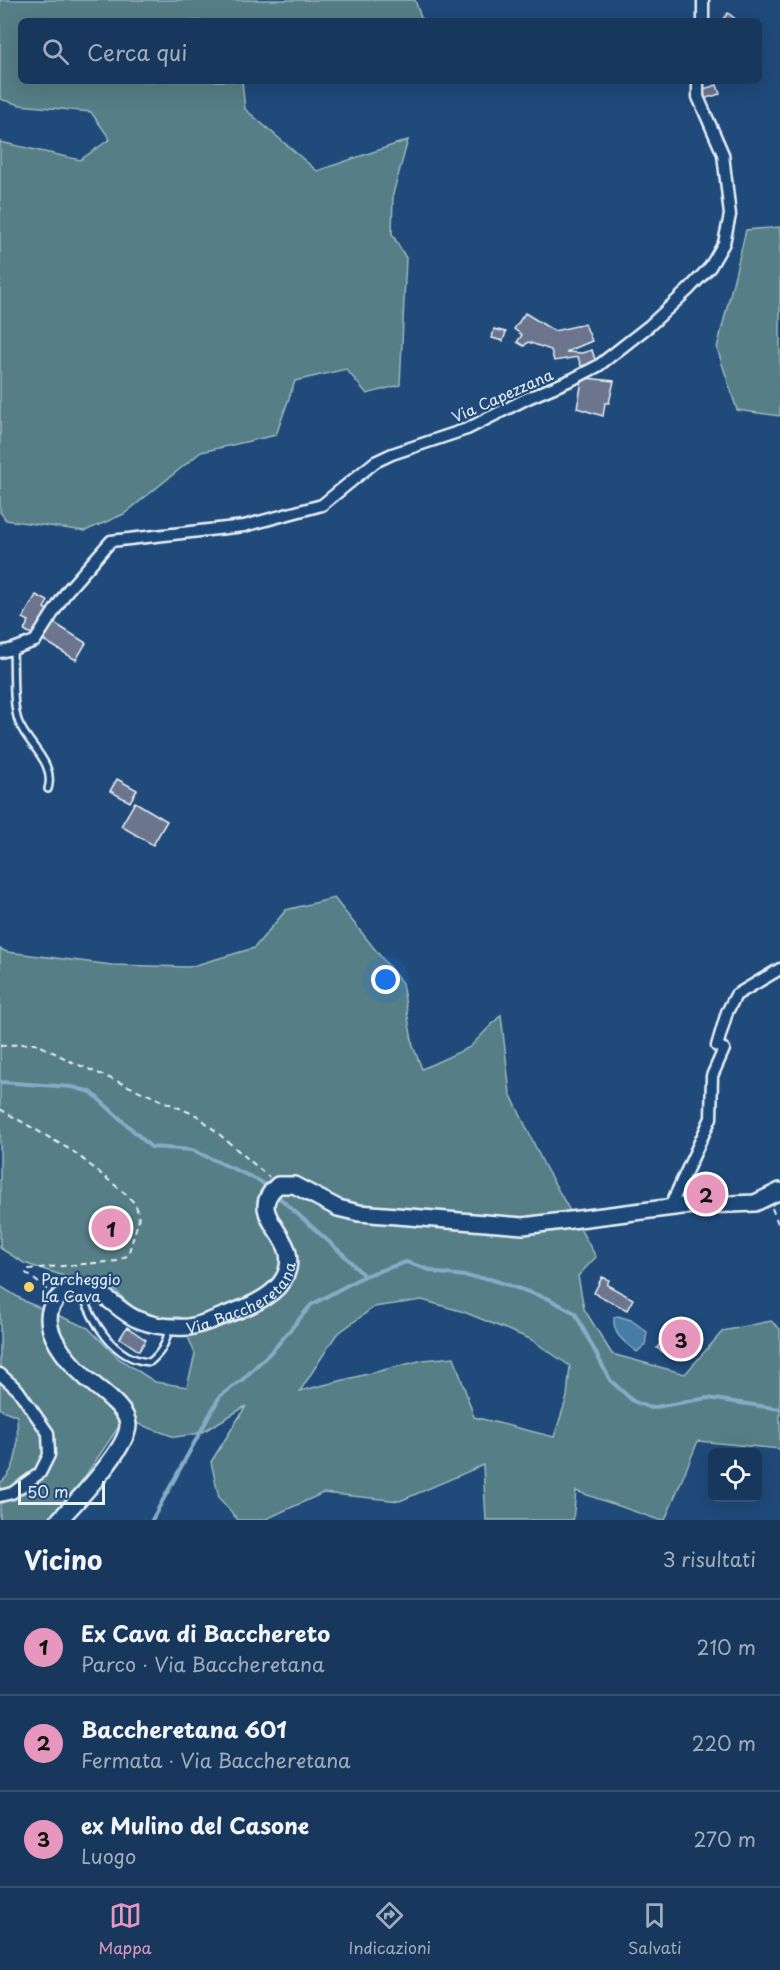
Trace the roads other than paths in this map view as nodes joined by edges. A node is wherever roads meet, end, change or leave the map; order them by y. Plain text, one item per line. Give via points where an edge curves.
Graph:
1 (703, 0) edge
2 (704, 18) edge
3 (698, 84) edge
4 (13, 649) junction
5 (0, 652) edge
6 (48, 789) dead end
7 (780, 969) edge
8 (774, 1194) edge
9 (670, 1207) junction
10 (81, 1288) junction
11 (169, 1327) junction
12 (0, 1374) edge
13 (0, 1496) edge
14 (59, 1520) edge

1 - 2 street
3 - 4 street, Via Capezzana via 698,97 723,154 730,214 724,243 710,267 649,326 598,366 573,379 467,429 375,462 322,505 244,526 111,541 67,591 34,640
4 - 5 street, Via Capezzana
4 - 6 lane via 19,723 50,771
7 - 9 street via 736,995 727,1012 717,1046 724,1049 712,1076 711,1118
8 - 9 street via 755,1203
9 - 11 street, Via Baccheretana via 523,1226 359,1213 338,1208 294,1185 273,1190 266,1203 267,1213 288,1251 288,1270 277,1289 250,1306 191,1326
10 - 11 street, Via Baccheretana via 94,1290 121,1312 140,1321
10 - 11 lane via 102,1333 124,1354 138,1361 150,1362 159,1354
10 - 14 street via 57,1297 50,1309 49,1323 71,1363 126,1414 129,1425 97,1478
12 - 13 street via 18,1390 48,1433 49,1455 40,1473 12,1493

